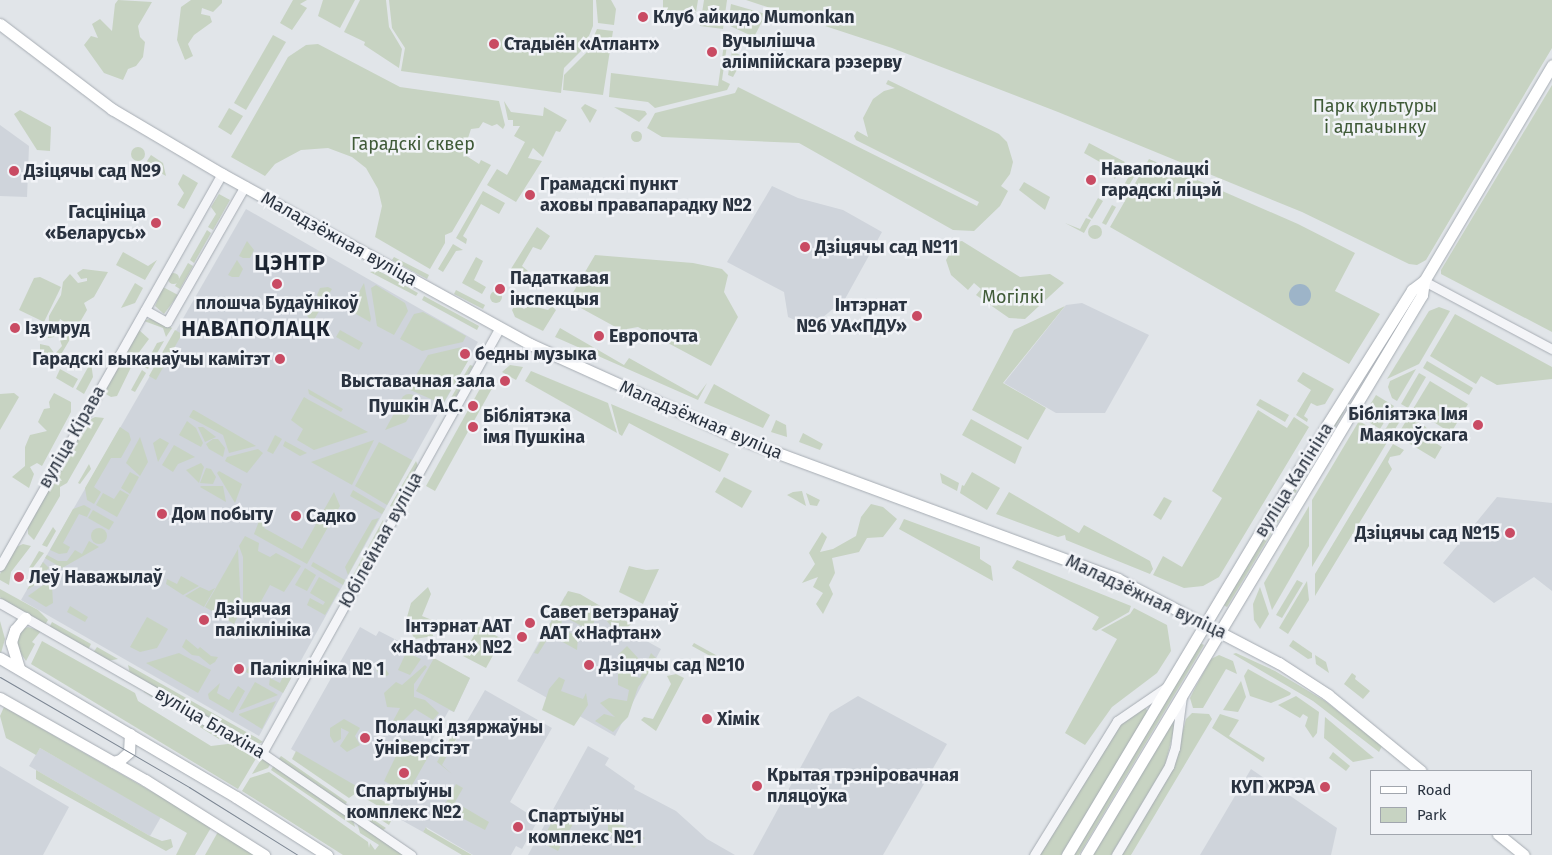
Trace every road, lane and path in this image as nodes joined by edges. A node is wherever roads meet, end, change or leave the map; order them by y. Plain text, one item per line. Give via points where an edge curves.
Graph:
1 (0, 24) edge
2 (1552, 66) edge
3 (222, 174) junction
4 (245, 186) junction
5 (1424, 281) junction
6 (145, 310) junction
7 (500, 328) junction
8 (1552, 349) edge
9 (0, 566) edge
10 (0, 603) edge
11 (25, 618) junction
12 (1206, 622) junction
13 (1220, 630) junction
14 (0, 658) edge
15 (19, 668) junction
16 (1170, 684) junction
17 (1182, 691) junction
18 (0, 698) edge
19 (1137, 705) junction
20 (1150, 717) junction
21 (130, 734) junction
22 (262, 753) junction
23 (113, 762) junction
24 (1420, 770) edge
25 (1499, 835) edge
26 (264, 855) edge
27 (326, 855) edge
28 (411, 855) edge
29 (1034, 855) edge
30 (1067, 855) edge
31 (1086, 855) edge
32 (1116, 855) edge
33 (1524, 855) edge

1 - 3 main road, Маладзёжная вуліца via 112,109
2 - 5 main road, вуліца Калініна
3 - 4 main road, Маладзёжная вуліца
3 - 6 street, вуліца Кірава
4 - 6 street via 167,322
4 - 7 main road, Маладзёжная вуліца
5 - 8 street
5 - 12 main road, вуліца Калініна via 1412,290
5 - 13 main road, вуліца Калініна via 1422,295
6 - 9 street, вуліца Кірава
7 - 12 main road, Маладзёжная вуліца via 610,382 740,439 1086,566
7 - 22 street, Юбілейная вуліца
10 - 11 street, вуліца Блахіна
11 - 15 main road via 14,630 11,642
11 - 22 street, вуліца Блахіна
12 - 13 main road, Маладзёжная вуліца
12 - 16 main road, вуліца Калініна
13 - 17 main road, вуліца Калініна
13 - 24 main road, Маладзёжная вуліца via 1328,695
14 - 15 main road
15 - 21 main road
16 - 19 street, вуліца Калініна
16 - 20 main road, вуліца Калініна
17 - 31 main road, вуліца Калініна
17 - 32 street, вуліца Калініна via 1180,721 1169,766
18 - 23 main road
19 - 20 street via 1149,707
19 - 29 street, вуліца Калініна via 1117,721
20 - 30 main road, вуліца Калініна
21 - 23 main road via 129,752
21 - 27 main road
22 - 28 street, вуліца Блахіна
23 - 26 main road
25 - 33 main road

